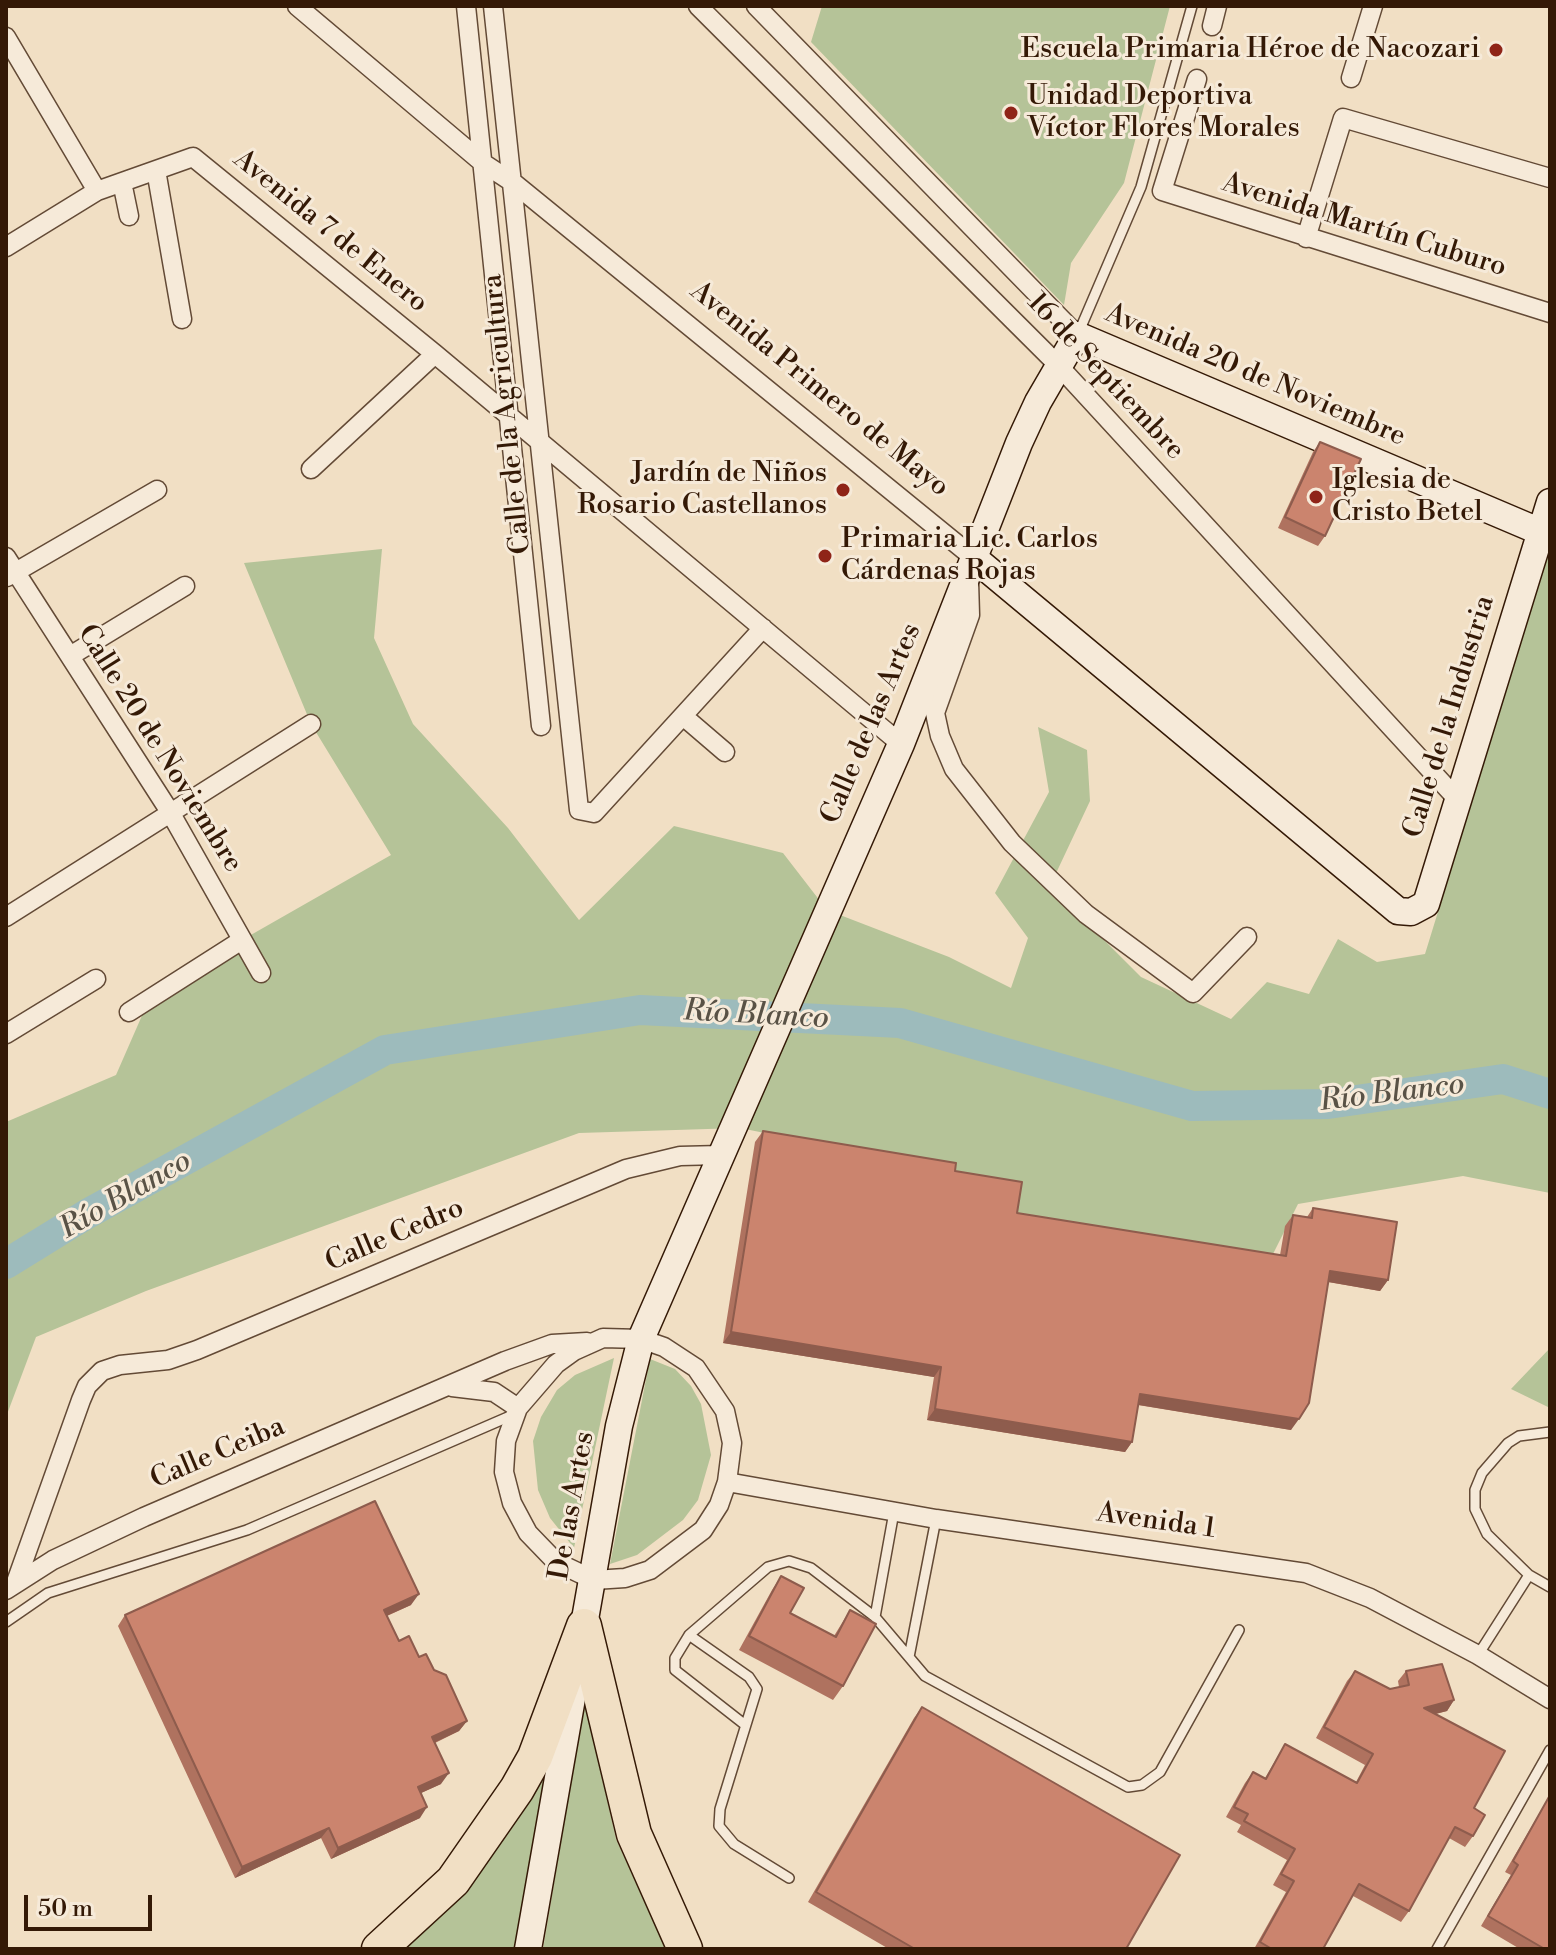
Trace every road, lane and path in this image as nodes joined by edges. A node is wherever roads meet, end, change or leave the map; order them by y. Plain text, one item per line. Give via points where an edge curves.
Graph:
1 (297, 6) edge
2 (466, 6) edge
3 (493, 6) edge
4 (698, 6) edge
5 (756, 6) edge
6 (1192, 6) edge
7 (1217, 6) edge
8 (1373, 6) edge
9 (1212, 26) dead end
10 (6, 37) edge
11 (1351, 78) dead end
12 (1197, 79) dead end
13 (156, 170) junction
14 (498, 172) junction
15 (1550, 178) edge
16 (122, 182) junction
17 (97, 191) junction
18 (129, 216) dead end
19 (1306, 238) junction
20 (6, 247) edge
21 (1550, 313) edge
22 (182, 319) dead end
23 (1077, 335) junction
24 (435, 354) junction
25 (1058, 365) junction
26 (524, 428) junction
27 (311, 469) dead end
28 (157, 490) dead end
29 (1550, 502) edge
30 (1541, 532) junction
31 (972, 565) junction
32 (9, 569) edge
33 (185, 586) dead end
34 (763, 628) junction
35 (70, 656) junction
36 (683, 716) junction
37 (311, 724) dead end
38 (541, 726) dead end
39 (901, 744) junction
40 (725, 752) dead end
41 (1458, 800) junction
42 (170, 812) junction
43 (1411, 912) joint
44 (6, 917) edge
45 (1247, 937) dead end
46 (242, 940) junction
47 (261, 973) dead end
48 (96, 979) dead end
49 (129, 1012) dead end
50 (6, 1034) edge
51 (748, 1094) joint
52 (721, 1155) junction
53 (641, 1339) junction
54 (594, 1342) junction
55 (446, 1386) junction
56 (516, 1411) junction
57 (1550, 1432) edge
58 (727, 1482) junction
59 (894, 1512) junction
60 (936, 1519) junction
61 (1529, 1575) junction
62 (594, 1580) junction
63 (11, 1586) edge
64 (1550, 1587) edge
65 (875, 1617) junction
66 (6, 1622) edge
67 (584, 1626) junction
68 (1239, 1630) dead end
69 (689, 1635) junction
70 (1478, 1655) junction
71 (909, 1657) junction
72 (1550, 1699) edge
73 (744, 1724) junction
74 (1550, 1750) edge
75 (789, 1878) dead end
76 (379, 1949) edge
77 (528, 1949) edge
78 (685, 1949) edge
79 (1437, 1949) edge

1 - 14 street, Avenida Primero de Mayo
2 - 14 street, Calle de la Agricultura
3 - 14 street, Calle de la Agricultura
4 - 25 street, 16 de Septiembre
5 - 23 street
6 - 23 lane via 1141,187
7 - 9 street
8 - 11 street
10 - 17 street
12 - 19 street, Avenida Martín Cuburo via 1162,191
13 - 16 street, Avenida 7 de Enero
13 - 22 street
13 - 24 street, Avenida 7 de Enero via 193,157
14 - 26 street, Calle de la Agricultura
14 - 26 street, Calle de la Agricultura
14 - 31 street, Avenida Primero de Mayo
15 - 19 street via 1343,118
16 - 17 street, Avenida 7 de Enero
16 - 18 street
17 - 20 street, Avenida 7 de Enero
19 - 21 street, Avenida Martín Cuburo
23 - 25 street, Calle de las Artes
23 - 30 street, Avenida 20 de Noviembre
24 - 26 street, Avenida 7 de Enero
24 - 27 street
25 - 31 street, Calle de las Artes via 1019,443
25 - 41 street, 16 de Septiembre
26 - 34 street, Avenida 7 de Enero
26 - 36 street, Calle de la Agricultura via 577,804 583,814 594,813
26 - 38 street, Calle de la Agricultura
28 - 32 street
29 - 30 street, Calle de la Industria
30 - 41 street, Calle de la Industria
31 - 39 street, Calle de las Artes
31 - 43 street, Avenida Primero de Mayo via 1398,911
31 - 45 street via 970,615 935,713 954,769 1012,843 1086,914 1193,993
32 - 35 street, Calle 20 de Noviembre
33 - 35 street
34 - 36 street
34 - 39 street, Avenida 7 de Enero
35 - 42 street, Calle 20 de Noviembre
36 - 40 street
37 - 42 street
39 - 51 street, Calle de las Artes
41 - 43 street, Calle de la Industria via 1426,904
42 - 44 street
42 - 46 street, Calle 20 de Noviembre
46 - 47 street, Calle 20 de Noviembre
46 - 49 street
48 - 50 street
51 - 52 street, De las Artes
52 - 53 street, De las Artes
52 - 63 street, Calle Cedro via 680,1156 626,1169 197,1350 168,1360 111,1367 94,1377
53 - 54 street, Calle Ceiba
53 - 58 street via 696,1368 712,1388 725,1411 732,1443
53 - 62 street, De las Artes via 619,1426
54 - 55 street, Calle Ceiba via 552,1344
54 - 56 street via 556,1364
55 - 56 street, Calle Ceiba via 494,1392
55 - 63 street, Calle Ceiba via 144,1517
56 - 62 street via 506,1441 504,1472 512,1503 528,1533 556,1562
56 - 66 lane via 247,1530 48,1593
57 - 61 lane via 1508,1443 1482,1473 1475,1490 1479,1521
58 - 59 street, Avenida 1
58 - 62 street via 703,1530 675,1554 650,1570
59 - 60 street, Avenida 1
59 - 65 lane
60 - 70 street, Avenida 1 via 1306,1573 1370,1598
60 - 71 lane
61 - 64 lane
61 - 70 lane
62 - 67 street, De las Artes
65 - 69 lane via 811,1568 780,1562
65 - 71 lane
67 - 76 highway via 535,1757 517,1789 453,1881
67 - 77 street, De las Artes
67 - 78 highway via 634,1834
68 - 71 lane via 1160,1772 1142,1785 1128,1787 925,1676
69 - 73 lane via 754,1682 756,1697
69 - 73 lane via 675,1658 675,1670
70 - 72 street, Avenida 1
73 - 75 lane via 719,1826 734,1844
74 - 79 lane

